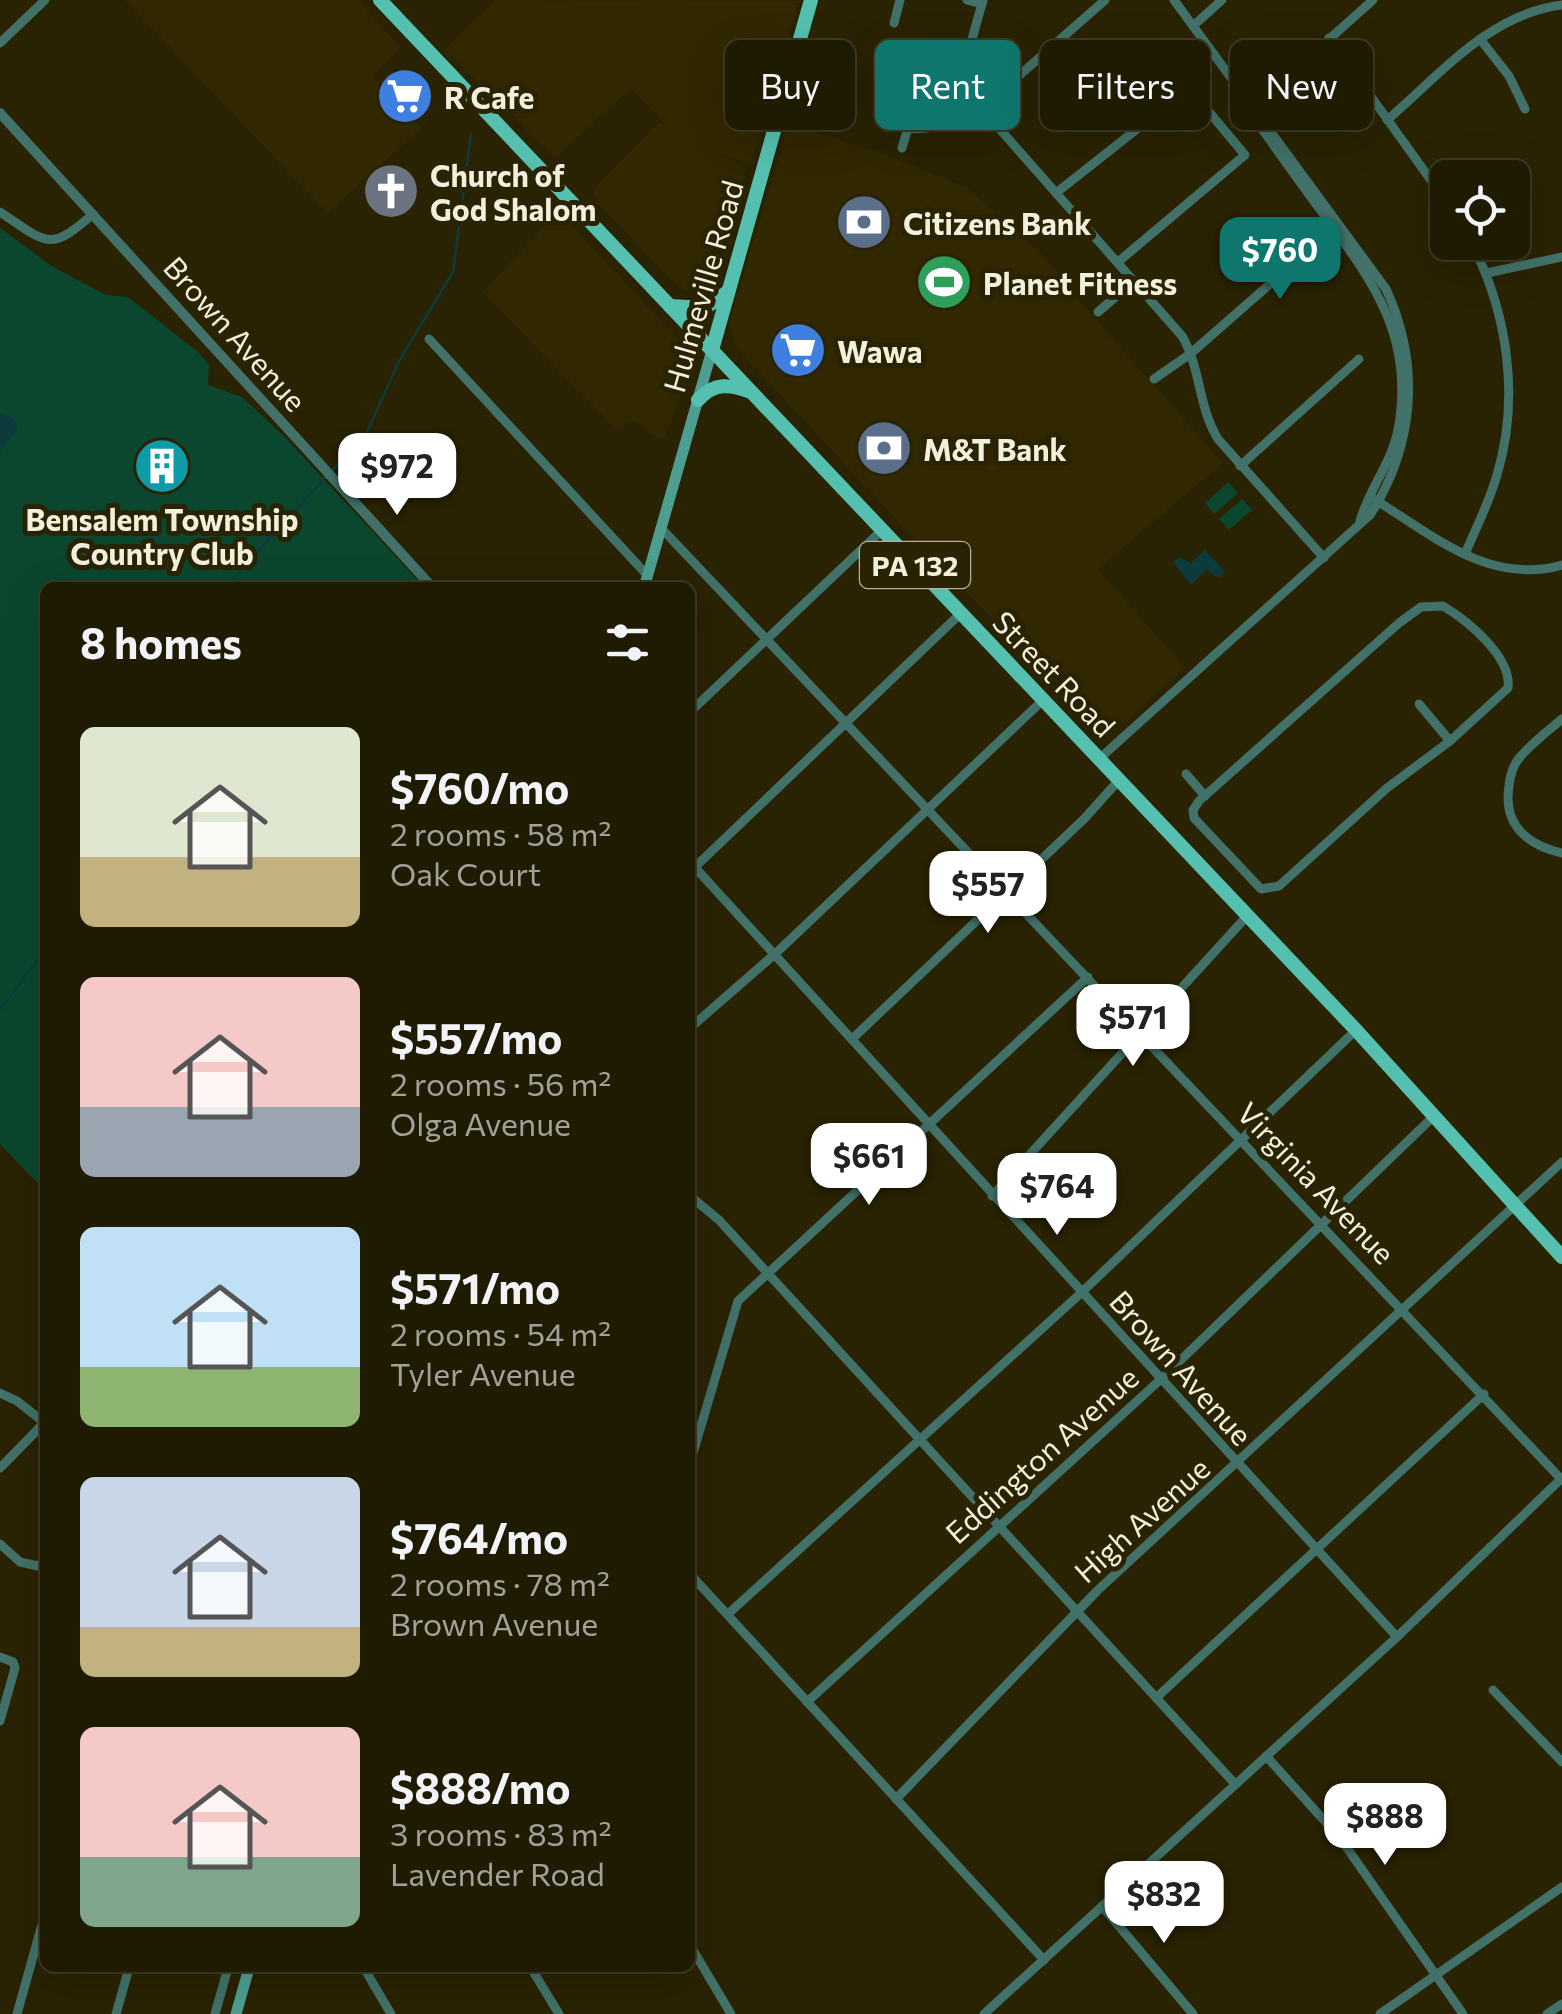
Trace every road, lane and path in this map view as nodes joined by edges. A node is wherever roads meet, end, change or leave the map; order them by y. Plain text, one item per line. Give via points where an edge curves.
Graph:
1 (23, 0) edge
2 (45, 0) edge
3 (380, 0) edge
4 (812, 0) edge
5 (900, 0) edge
6 (967, 0) edge
7 (1105, 0) edge
8 (1174, 0) edge
9 (1222, 0) edge
10 (1373, 0) edge
11 (983, 2) edge
12 (1562, 5) edge
13 (34, 11) junction
14 (894, 23) dead end
15 (1193, 26) junction
16 (1329, 38) joint
17 (1480, 39) junction
18 (972, 40) edge
19 (0, 43) edge
20 (1020, 75) edge
21 (1230, 78) edge
22 (1525, 109) dead end
23 (0, 113) edge
24 (1388, 120) junction
25 (908, 130) edge
26 (1001, 130) edge
27 (1272, 130) edge
28 (902, 148) dead end
29 (1430, 179) edge
30 (1056, 193) junction
31 (0, 212) edge
32 (93, 214) junction
33 (1562, 257) edge
34 (1480, 260) edge
35 (1118, 262) junction
36 (1329, 263) dead end
37 (1487, 274) junction
38 (1135, 280) junction
39 (729, 288) junction
40 (670, 306) junction
41 (1098, 312) dead end
42 (428, 338) dead end
43 (712, 350) junction
44 (1190, 354) junction
45 (1360, 359) dead end
46 (1154, 379) dead end
47 (752, 393) junction
48 (698, 400) junction
49 (1240, 466) junction
50 (1375, 499) junction
51 (662, 529) junction
52 (882, 530) junction
53 (1465, 554) junction
54 (1324, 558) junction
55 (1562, 565) edge
56 (428, 582) edge
57 (646, 582) edge
58 (961, 614) junction
59 (768, 640) junction
60 (1042, 700) junction
61 (1419, 704) dead end
62 (695, 707) edge
63 (1562, 719) edge
64 (848, 724) junction
65 (1450, 741) junction
66 (1099, 759) junction
67 (1186, 774) dead end
68 (1119, 780) junction
69 (1205, 796) junction
70 (928, 807) junction
71 (1562, 853) edge
72 (695, 861) edge
73 (695, 867) edge
74 (1008, 892) junction
75 (1247, 916) junction
76 (775, 954) junction
77 (1088, 977) junction
78 (695, 1024) edge
79 (1356, 1030) junction
80 (1140, 1032) junction
81 (852, 1039) junction
82 (1435, 1115) junction
83 (930, 1126) junction
84 (1243, 1140) junction
85 (1562, 1162) edge
86 (992, 1196) junction
87 (695, 1200) edge
88 (1515, 1204) junction
89 (1321, 1222) junction
90 (1562, 1257) edge
91 (767, 1273) junction
92 (1082, 1293) junction
93 (1403, 1309) junction
94 (1160, 1380) junction
95 (0, 1393) edge
96 (1484, 1394) junction
97 (40, 1418) edge
98 (40, 1427) edge
99 (920, 1440) junction
100 (695, 1446) edge
101 (1237, 1465) junction
102 (0, 1468) edge
103 (1562, 1479) edge
104 (999, 1526) junction
105 (0, 1544) edge
106 (1317, 1550) junction
107 (40, 1564) edge
108 (695, 1579) edge
109 (1077, 1612) junction
110 (728, 1614) junction
111 (1397, 1637) junction
112 (0, 1657) edge
113 (1493, 1690) dead end
114 (1156, 1698) junction
115 (807, 1702) junction
116 (0, 1721) edge
117 (1266, 1756) junction
118 (1562, 1762) edge
119 (1235, 1784) junction
120 (896, 1799) junction
121 (1562, 1886) edge
122 (1102, 1906) junction
123 (40, 1932) edge
124 (695, 1953) edge
125 (1044, 1960) junction
126 (128, 1972) edge
127 (227, 1972) edge
128 (248, 1972) edge
129 (366, 1972) edge
130 (534, 1972) edge
131 (1435, 1974) junction
132 (1562, 2004) edge
133 (17, 2014) edge
134 (116, 2014) edge
135 (215, 2014) edge
136 (236, 2014) edge
137 (391, 2014) edge
138 (559, 2014) edge
139 (731, 2014) edge
140 (984, 2014) edge
141 (1193, 2014) edge
142 (1380, 2014) edge
143 (1463, 2014) edge
144 (1548, 2014) edge

1 - 13 street
2 - 13 street
3 - 40 main road, Street Road / PA 132
4 - 39 main road, Hulmeville Road
5 - 14 street
6 - 11 street
7 - 20 street
8 - 15 street
9 - 15 street
10 - 16 street
11 - 18 street
12 - 17 street via 1512,18
13 - 19 street
15 - 21 street
16 - 24 street
17 - 22 street
17 - 24 street
23 - 32 street, Brown Avenue
24 - 29 street
25 - 28 street
26 - 30 street
27 - 50 street via 1374,269 1399,322 1408,365 1407,422 1397,462
30 - 35 street
30 - 35 street via 1189,88 1245,154
31 - 32 street via 43,240 57,241
32 - 56 street, Brown Avenue
33 - 37 street
34 - 37 street
35 - 38 street
36 - 44 street via 1318,248 1310,249
37 - 53 street via 1505,346 1508,411 1497,476
38 - 41 street
38 - 44 street
39 - 40 main road via 705,308
39 - 43 main road, Hulmeville Road
40 - 43 main road, Street Road / PA 132
42 - 57 street
43 - 47 main road, Street Road / PA 132
43 - 48 main road, Hulmeville Road
44 - 46 street
44 - 49 street via 1206,419
45 - 49 street
47 - 48 main road via 724,385
47 - 52 main road, Street Road / PA 132
48 - 51 main road, Hulmeville Road
49 - 54 street
50 - 53 street
50 - 54 street via 1370,516
51 - 57 main road, Hulmeville Road
51 - 59 street, Virginia Avenue
52 - 58 main road, Street Road / PA 132
52 - 59 street
53 - 55 street via 1507,570
54 - 66 street
58 - 60 main road, Street Road / PA 132
58 - 64 street
59 - 62 street
59 - 64 street, Virginia Avenue
60 - 66 main road, Street Road / PA 132
60 - 70 street
61 - 65 street
63 - 71 street via 1517,759 1508,794 1517,831
64 - 70 street, Virginia Avenue
64 - 72 street
65 - 69 street via 1269,890 1254,883 1194,818
65 - 69 street via 1508,688 1510,676 1462,617 1443,606 1420,607
66 - 68 main road, Street Road / PA 132
67 - 69 street
68 - 74 street
68 - 75 main road, Street Road / PA 132
70 - 74 street, Virginia Avenue
70 - 76 street
73 - 76 street, Brown Avenue
74 - 77 street, Virginia Avenue
74 - 81 street
75 - 79 main road, Street Road / PA 132
75 - 80 street
76 - 78 street
76 - 81 street, Brown Avenue
77 - 80 street, Virginia Avenue
77 - 83 street
79 - 82 main road, Street Road / PA 132
79 - 84 street
80 - 84 street, Virginia Avenue
80 - 86 street
81 - 83 street, Brown Avenue
82 - 88 main road, Street Road / PA 132
82 - 89 street, Eddington Avenue
83 - 86 street, Brown Avenue
83 - 91 street
84 - 89 street, Virginia Avenue
84 - 92 street
85 - 88 street, High Avenue
86 - 92 street, Brown Avenue
87 - 91 street
88 - 90 main road, Street Road / PA 132
88 - 93 street, High Avenue
89 - 93 street, Virginia Avenue
89 - 94 street, Eddington Avenue
91 - 99 street
91 - 100 street via 734,1308
92 - 94 street, Brown Avenue
92 - 99 street
93 - 96 street, Virginia Avenue
93 - 101 street, High Avenue
94 - 101 street, Brown Avenue
94 - 104 street, Eddington Avenue
95 - 97 street
96 - 103 street, Virginia Avenue
96 - 106 street
98 - 102 street
99 - 104 street
99 - 110 street
101 - 106 street, Brown Avenue
101 - 109 street, High Avenue
103 - 111 street
104 - 109 street
104 - 115 street, Eddington Avenue
105 - 107 street via 20,1562
106 - 111 street, Brown Avenue
106 - 114 street
108 - 110 street
109 - 114 street
109 - 120 street, High Avenue
110 - 115 street
111 - 117 street
112 - 116 street via 14,1668
113 - 118 street
114 - 119 street
115 - 120 street
117 - 119 street
117 - 131 street via 1340,1838
119 - 122 street
120 - 125 street
121 - 131 street
122 - 125 street
122 - 141 street
123 - 133 street
124 - 139 street
125 - 140 street
126 - 134 street
127 - 135 street
128 - 136 main road
129 - 137 street
130 - 138 street
131 - 142 street
131 - 143 street
132 - 144 street

